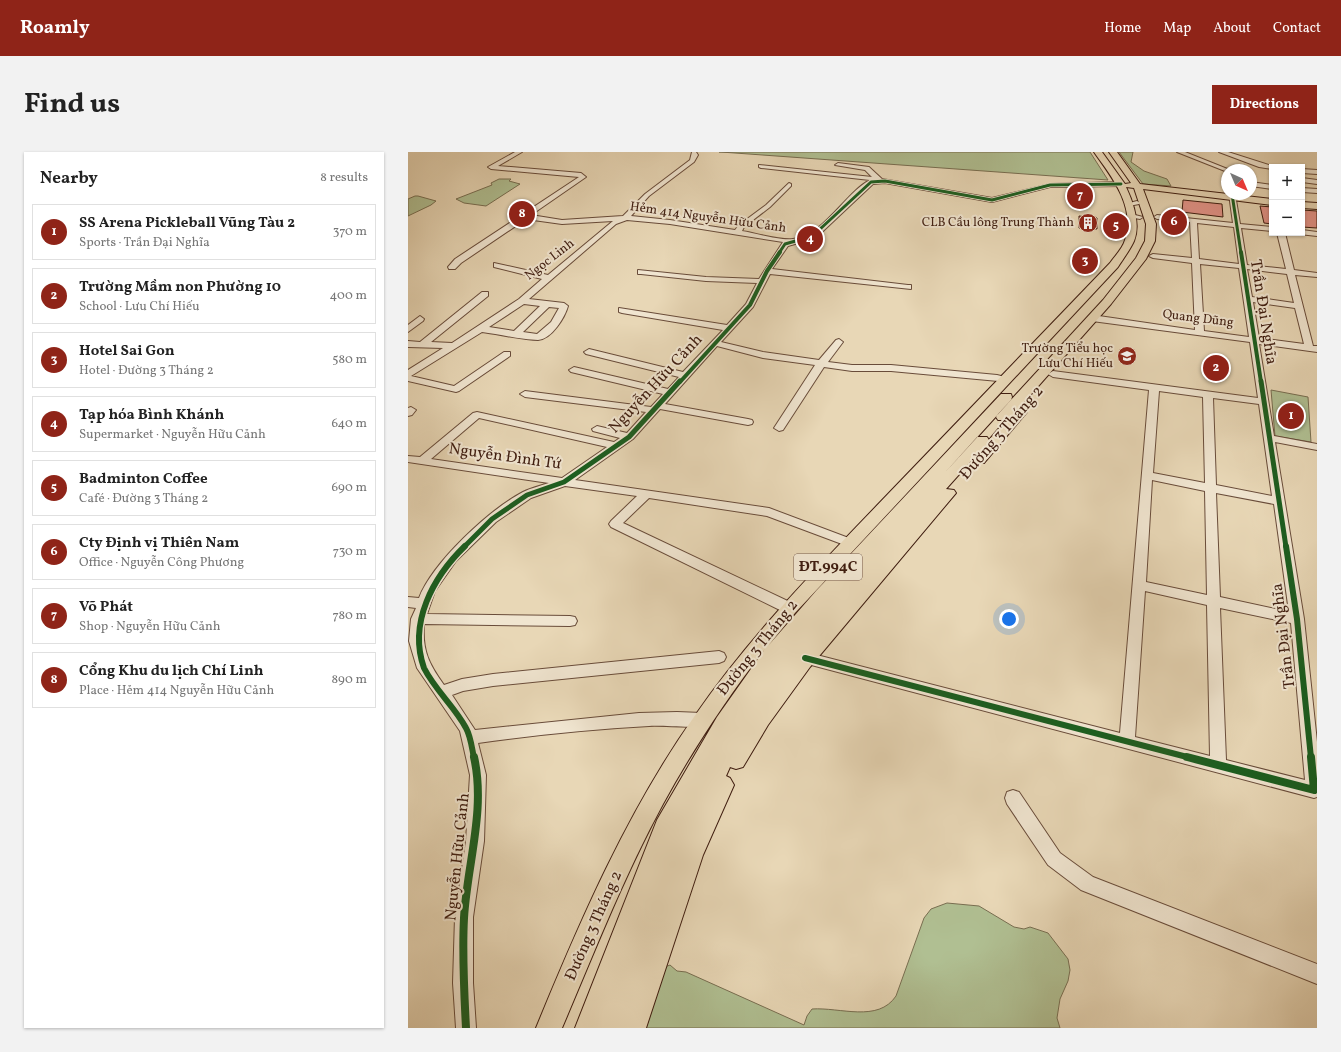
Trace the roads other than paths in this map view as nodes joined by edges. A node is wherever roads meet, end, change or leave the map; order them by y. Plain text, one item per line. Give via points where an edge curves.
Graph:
1 (519, 152) edge
2 (1098, 152) edge
3 (1108, 152) edge
4 (1113, 152) edge
5 (1119, 152) edge
6 (1181, 152) edge
7 (1222, 152) edge
8 (694, 153) edge
9 (838, 165) dead end
10 (761, 166) dead end
11 (1261, 166) junction
12 (1269, 167) edge
13 (1221, 168) edge
14 (1305, 171) edge
15 (1317, 172) edge
16 (1265, 174) dead end
17 (879, 180) junction
18 (1305, 180) edge
19 (1317, 182) edge
20 (1257, 183) edge
21 (789, 185) dead end
22 (1257, 185) edge
23 (1136, 186) junction
24 (1268, 186) edge
25 (1305, 190) edge
26 (1317, 191) edge
27 (1221, 194) edge
28 (1257, 198) edge
29 (1233, 200) edge
30 (1269, 200) edge
31 (1305, 203) edge
32 (1317, 205) edge
33 (1139, 211) junction
34 (524, 216) junction
35 (625, 218) junction
36 (1193, 220) junction
37 (1237, 224) junction
38 (1269, 228) edge
39 (738, 232) junction
40 (1305, 232) edge
41 (1317, 234) edge
42 (1282, 236) edge
43 (795, 242) junction
44 (1153, 256) junction
45 (1197, 261) junction
46 (497, 265) dead end
47 (1244, 266) junction
48 (452, 267) dead end
49 (641, 272) dead end
50 (1291, 272) junction
51 (1317, 275) edge
52 (763, 277) junction
53 (549, 278) junction
54 (908, 287) dead end
55 (843, 288) dead end
56 (485, 294) dead end
57 (1249, 299) junction
58 (522, 301) junction
59 (547, 304) junction
60 (1299, 306) junction
61 (622, 310) dead end
62 (420, 319) dead end
63 (1096, 319) junction
64 (482, 328) junction
65 (728, 328) junction
66 (408, 329) edge
67 (1305, 332) junction
68 (1200, 333) junction
69 (1317, 333) edge
70 (516, 334) junction
71 (1255, 340) junction
72 (839, 342) dead end
73 (714, 343) junction
74 (408, 344) edge
75 (422, 345) junction
76 (453, 346) junction
77 (1313, 348) edge
78 (589, 352) dead end
79 (507, 354) dead end
80 (821, 364) junction
81 (574, 370) dead end
82 (1030, 373) junction
83 (408, 374) edge
84 (684, 376) junction
85 (408, 378) edge
86 (1154, 387) junction
87 (669, 392) junction
88 (1032, 392) junction
89 (525, 394) dead end
90 (1208, 395) junction
91 (1263, 402) junction
92 (654, 408) junction
93 (748, 422) dead end
94 (779, 428) dead end
95 (597, 429) dead end
96 (629, 437) junction
97 (1270, 438) junction
98 (616, 446) junction
99 (1317, 447) edge
100 (408, 459) edge
101 (422, 461) junction
102 (1148, 476) junction
103 (564, 482) junction
104 (1211, 488) junction
105 (645, 495) junction
106 (1278, 501) junction
107 (850, 543) junction
108 (1139, 585) junction
109 (408, 602) edge
110 (1214, 602) junction
111 (424, 603) junction
112 (789, 608) junction
113 (418, 619) junction
114 (1297, 619) junction
115 (570, 620) dead end
116 (719, 657) dead end
117 (805, 658) junction
118 (441, 693) junction
119 (702, 720) junction
120 (469, 738) junction
121 (1127, 742) junction
122 (1218, 765) junction
123 (1013, 798) dead end
124 (1317, 974) edge
125 (466, 1028) edge
126 (549, 1028) edge
127 (588, 1028) edge
128 (612, 1028) edge
129 (633, 1028) edge

1 - 34 street via 491,167 583,176
2 - 23 main road, Đường 3 Tháng 2 / ĐT.994C
3 - 23 main road, Đường 3 Tháng 2 / ĐT.994C
4 - 23 main road, Đường 3 Tháng 2 / ĐT.994C
5 - 23 main road, Đường 3 Tháng 2 / ĐT.994C
6 - 13 street
7 - 11 street
8 - 35 street, Ngọc Linh via 692,161 647,195
9 - 17 street via 867,168
10 - 17 street
11 - 12 street
11 - 16 street via 1250,168
14 - 15 street
17 - 23 street via 992,200 1050,185
17 - 43 street, Nguyễn Hữu Cảnh via 866,186 819,230
18 - 19 street
20 - 24 street
21 - 39 street via 768,206 741,226
22 - 24 street
23 - 27 main road
23 - 33 main road, Đường 3 Tháng 2 / ĐT.994C
23 - 33 main road, Đường 3 Tháng 2 / ĐT.994C via 1127,196
23 - 63 main road, Đường 3 Tháng 2 / ĐT.994C via 1151,224 1150,242 1141,259
25 - 26 street
28 - 30 main road
29 - 37 street, Trần Đại Nghĩa
31 - 32 main road
33 - 36 street
33 - 44 main road, Đường 3 Tháng 2 / ĐT.994C via 1159,233
33 - 82 main road, Đường 3 Tháng 2 / ĐT.994C via 1136,234
34 - 35 street, Hẻm 414 Nguyễn Hữu Cảnh via 562,222
34 - 48 street
35 - 39 street, Hẻm 414 Nguyễn Hữu Cảnh
35 - 53 street, Ngọc Linh via 614,222
36 - 37 street
36 - 45 street
37 - 38 street
37 - 47 street, Trần Đại Nghĩa
39 - 43 street, Hẻm 414 Nguyễn Hữu Cảnh
40 - 41 street
42 - 50 street
43 - 52 street, Nguyễn Hữu Cảnh via 785,244
44 - 45 street
44 - 63 main road, Đường 3 Tháng 2 / ĐT.994C via 1126,294
45 - 47 street
45 - 68 street
46 - 53 street
47 - 50 street
47 - 57 street, Trần Đại Nghĩa
49 - 52 street via 706,279
50 - 51 street
50 - 60 street
52 - 54 street
52 - 55 street
52 - 65 street, Nguyễn Hữu Cảnh via 750,305
53 - 58 street, Ngọc Linh
56 - 75 street
57 - 60 street
57 - 71 street, Trần Đại Nghĩa
58 - 59 street
58 - 64 street, Ngọc Linh
59 - 70 street
59 - 70 street via 564,306 564,310 546,334 538,337
60 - 67 street
61 - 65 street
62 - 66 street
63 - 68 street, Quang Dũng
63 - 82 main road, Đường 3 Tháng 2 / ĐT.994C
64 - 70 street
64 - 76 street, Ngọc Linh
65 - 73 street, Nguyễn Hữu Cảnh
67 - 69 street
67 - 77 street
68 - 71 street, Quang Dũng
71 - 77 street, Quang Dũng
71 - 91 street, Trần Đại Nghĩa
72 - 80 street
73 - 80 street via 763,355
73 - 84 street, Nguyễn Hữu Cảnh
74 - 75 street
75 - 76 street
76 - 83 street, Ngọc Linh
78 - 84 street
79 - 85 street via 456,389
80 - 82 street via 997,378
80 - 94 street
81 - 87 street
82 - 86 street
82 - 88 main road, Đường 3 Tháng 2 / ĐT.994C
82 - 107 main road, Đường 3 Tháng 2 / ĐT.994C
82 - 127 main road, Đường 3 Tháng 2 / ĐT.994C via 773,652 724,723 665,828
84 - 87 street, Nguyễn Hữu Cảnh
86 - 90 street
86 - 102 street
87 - 92 street, Nguyễn Hữu Cảnh
88 - 117 main road, Đường 3 Tháng 2 / ĐT.994C
88 - 128 main road, Đường 3 Tháng 2 / ĐT.994C via 785,661 738,732 682,836
89 - 92 street
90 - 91 street
90 - 104 street
91 - 97 street, Trần Đại Nghĩa
92 - 93 street
92 - 96 street, Nguyễn Hữu Cảnh
95 - 96 street
96 - 98 street, Nguyễn Hữu Cảnh
97 - 99 street
97 - 106 street, Trần Đại Nghĩa
98 - 101 street via 476,415
98 - 103 street, Nguyễn Hữu Cảnh
100 - 101 street, Nguyễn Đình Tứ
101 - 103 street, Nguyễn Đình Tứ
102 - 104 street
102 - 108 street
103 - 105 street, Nguyễn Đình Tứ
103 - 111 street, Nguyễn Hữu Cảnh via 527,496 492,519 452,558 429,588
104 - 106 street
104 - 110 street
105 - 107 street, Nguyễn Đình Tứ via 769,512
105 - 112 street via 615,524
106 - 114 street, Trần Đại Nghĩa
107 - 112 main road, Đường 3 Tháng 2 / ĐT.994C
108 - 110 street
108 - 121 street
109 - 111 street
110 - 114 street
110 - 122 street
111 - 113 street, Nguyễn Hữu Cảnh
112 - 119 main road, Đường 3 Tháng 2 / ĐT.994C via 743,662
113 - 115 street
113 - 118 street, Nguyễn Hữu Cảnh via 416,642 424,668
114 - 122 street, Trần Đại Nghĩa via 1314,790
116 - 118 street via 493,680 462,685
117 - 121 street
117 - 129 main road, Đường 3 Tháng 2 / ĐT.994C via 745,744 713,804 692,853
118 - 120 street, Nguyễn Hữu Cảnh via 467,729
119 - 120 street via 651,719 526,729
119 - 126 main road, Đường 3 Tháng 2 / ĐT.994C via 672,767 631,843
120 - 125 street, Nguyễn Hữu Cảnh via 478,775 475,840 464,917 462,983
121 - 122 street
123 - 124 street via 1054,859 1087,884

